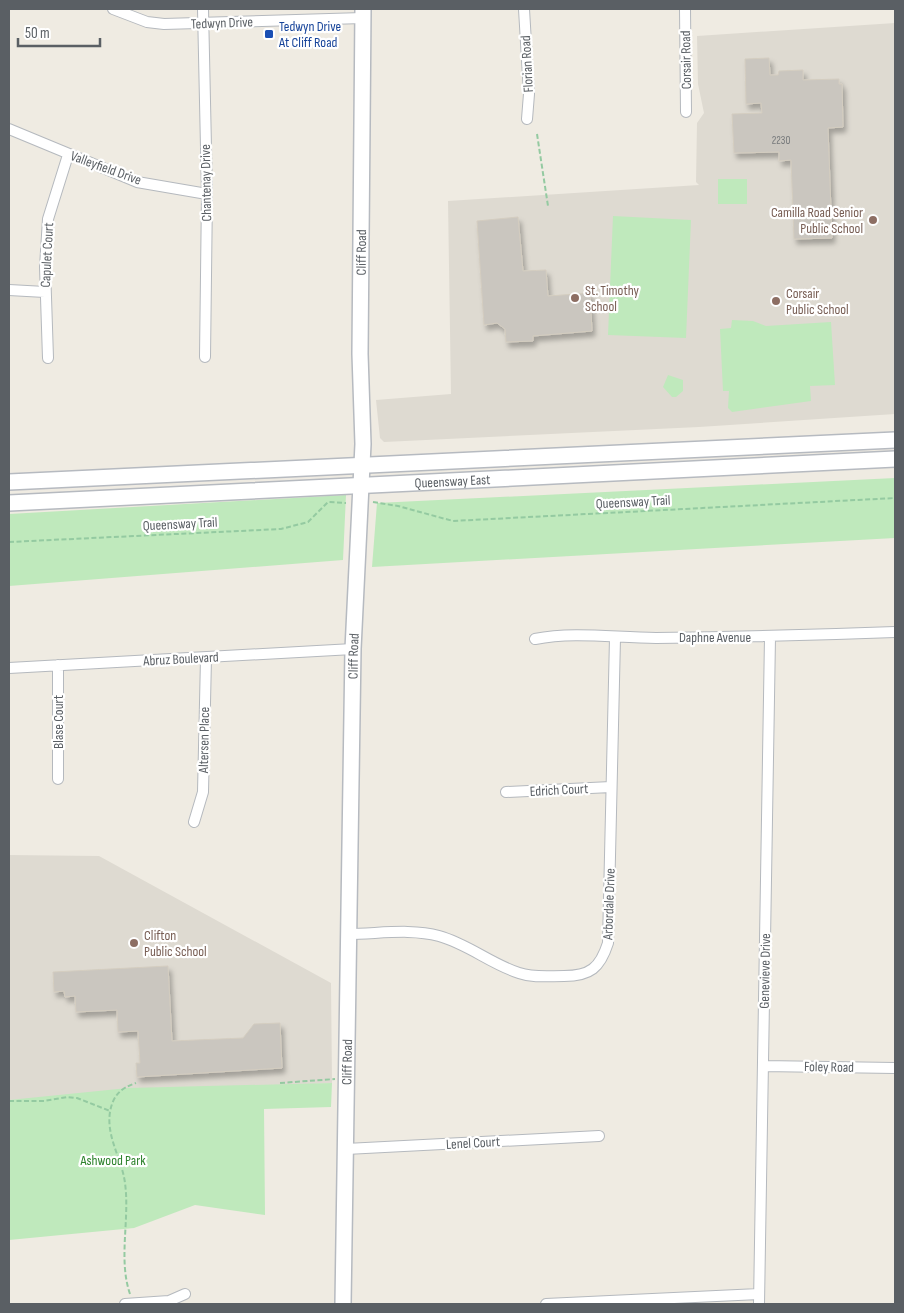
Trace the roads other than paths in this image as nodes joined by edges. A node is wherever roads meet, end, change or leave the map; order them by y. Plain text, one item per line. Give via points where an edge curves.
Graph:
1 (113, 9) edge
2 (204, 9) edge
3 (524, 9) edge
4 (685, 9) edge
5 (363, 13) edge
6 (203, 24) junction
7 (686, 112) dead end
8 (527, 119) dead end
9 (9, 129) edge
10 (68, 154) junction
11 (207, 194) junction
12 (9, 290) edge
13 (45, 292) junction
14 (205, 357) dead end
15 (48, 358) dead end
16 (895, 440) edge
17 (895, 460) edge
18 (362, 465) junction
19 (9, 482) edge
20 (362, 486) junction
21 (9, 503) edge
22 (895, 632) edge
23 (770, 637) junction
24 (615, 638) junction
25 (535, 639) dead end
26 (354, 649) junction
27 (206, 658) junction
28 (58, 665) junction
29 (9, 668) edge
30 (58, 780) dead end
31 (611, 787) junction
32 (506, 792) dead end
33 (194, 822) dead end
34 (348, 934) junction
35 (763, 1066) junction
36 (895, 1068) edge
37 (599, 1136) dead end
38 (346, 1149) junction
39 (185, 1294) dead end
40 (759, 1299) edge
41 (593, 1303) edge
42 (125, 1304) edge
43 (133, 1304) edge
44 (344, 1304) edge
45 (546, 1304) edge

1 - 6 street, Tedwyn Drive via 147,22
2 - 6 street, Chantenay Drive
3 - 8 street, Florian Road
4 - 7 street, Corsair Road
5 - 6 street, Tedwyn Drive
5 - 18 main road, Cliff Road
6 - 11 street, Chantenay Drive
9 - 10 street, Valleyfield Drive
10 - 11 street, Valleyfield Drive via 137,182
10 - 13 street, Capulet Court via 48,219
11 - 14 street, Chantenay Drive
12 - 13 street
13 - 15 street, Capulet Court
16 - 18 main road, Queensway East
17 - 20 main road, Queensway East
18 - 19 main road, Queensway East
18 - 20 main road, Cliff Road
20 - 21 main road, Queensway East
20 - 26 main road, Cliff Road
22 - 23 street, Daphne Avenue
23 - 24 street, Daphne Avenue
23 - 35 street, Genevieve Drive
24 - 25 street, Daphne Avenue via 557,635
24 - 31 street, Arbordale Drive
26 - 27 street, Abruz Boulevard
26 - 34 main road, Cliff Road
27 - 28 street, Abruz Boulevard
27 - 33 street, Altersen Place via 203,792
28 - 29 street, Abruz Boulevard
28 - 30 street, Blase Court
31 - 32 street, Edrich Court
31 - 34 street, Arbordale Drive via 608,943 599,965 588,972 534,977 438,936 421,933
34 - 38 main road, Cliff Road
35 - 36 street, Foley Road
35 - 40 street, Genevieve Drive
37 - 38 street, Lenel Court
38 - 44 main road, Cliff Road
39 - 43 street via 169,1301
40 - 41 street
41 - 45 street
42 - 43 street

